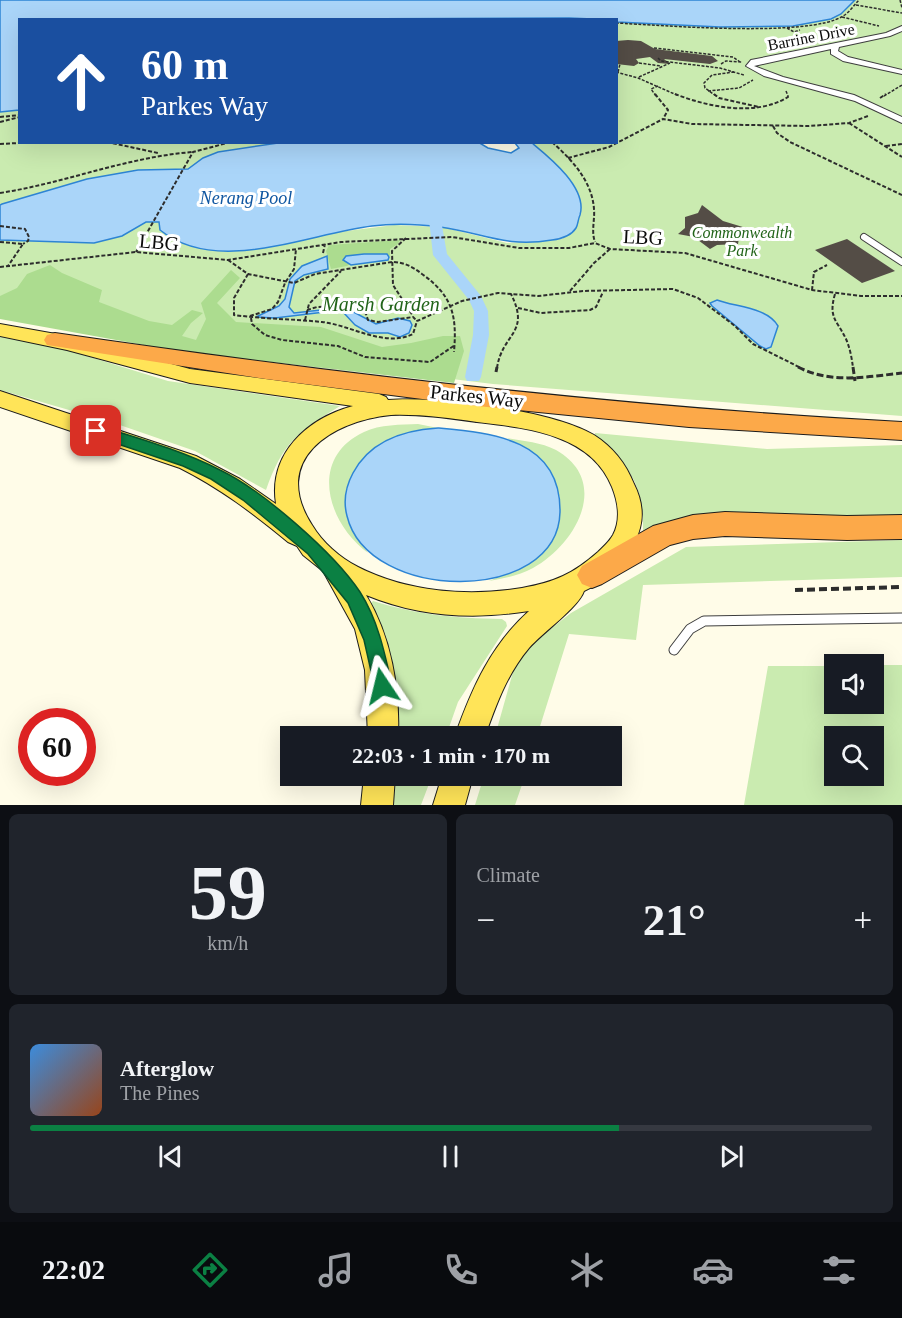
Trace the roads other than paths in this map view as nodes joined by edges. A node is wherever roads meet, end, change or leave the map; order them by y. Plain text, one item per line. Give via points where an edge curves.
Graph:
1 (901, 31) edge
2 (835, 47) junction
3 (902, 72) edge
4 (902, 120) edge
5 (864, 237) dead end
6 (902, 262) edge
7 (0, 330) edge
8 (55, 340) junction
9 (0, 399) edge
10 (425, 408) junction
11 (516, 418) junction
12 (902, 430) edge
13 (902, 439) edge
14 (902, 527) edge
15 (315, 550) junction
16 (591, 576) junction
17 (902, 618) edge
18 (674, 650) dead end
19 (383, 726) edge
20 (474, 726) edge
21 (379, 786) edge
22 (455, 786) edge
23 (377, 805) edge
24 (449, 805) edge

1 - 2 street, Barrine Drive
2 - 3 street via 834,52 846,58
2 - 4 street, Barrine Drive via 751,64 751,68 770,77 868,103
5 - 6 lane
7 - 8 main road, Parkes Way
8 - 10 main road, Parkes Way via 199,378
8 - 12 highway, Parkes Way via 282,373 519,401 749,422
9 - 15 main road via 217,475
10 - 11 main road
10 - 15 main road via 390,407 352,414 318,431 302,446 288,472 286,494 292,518
11 - 13 highway via 694,433
11 - 16 main road via 549,425 584,440 606,457 623,481 630,508 628,527 616,551
14 - 16 highway via 693,527 663,536
15 - 16 main road via 359,580 402,596 446,603 502,604 559,591
15 - 19 main road via 354,598 373,640 382,686
16 - 20 main road via 523,632 488,685
17 - 18 lane via 704,621 690,629
21 - 23 main road
22 - 24 main road

